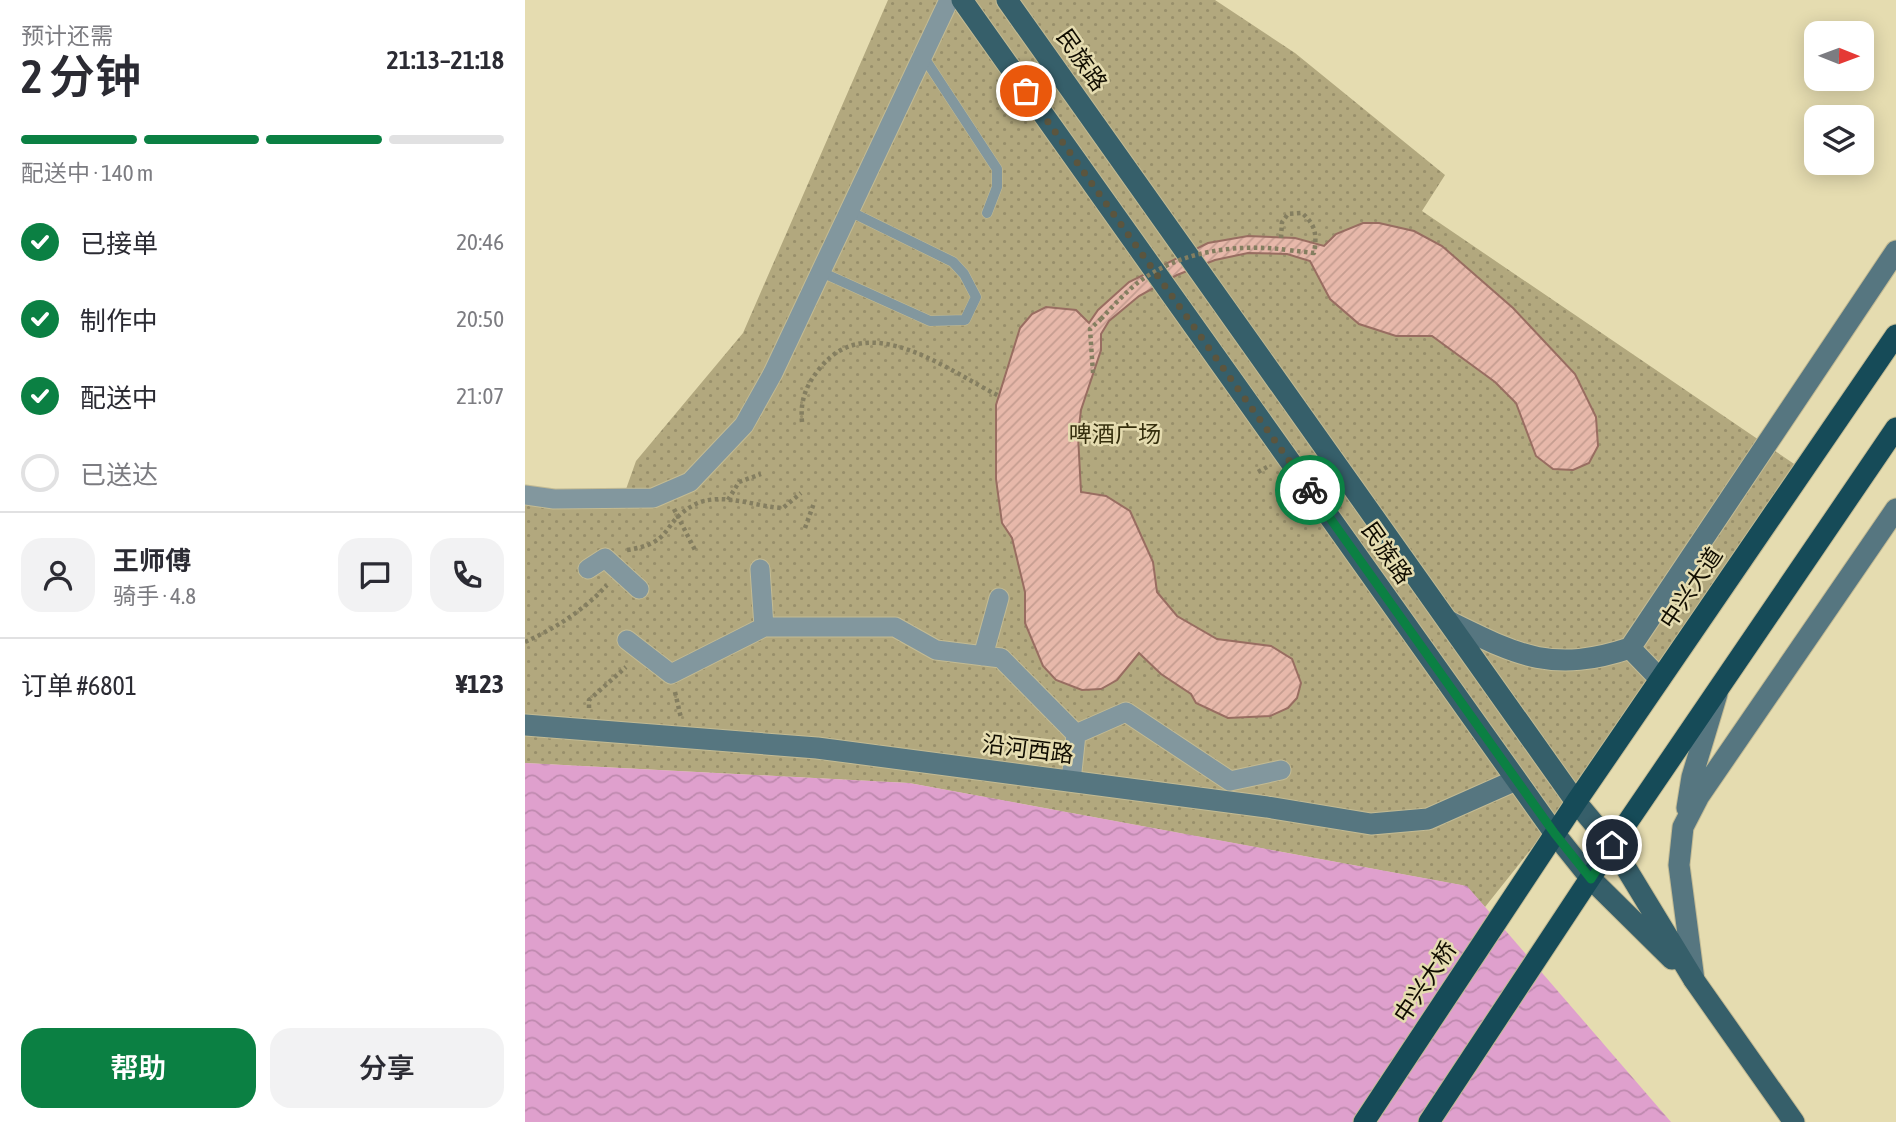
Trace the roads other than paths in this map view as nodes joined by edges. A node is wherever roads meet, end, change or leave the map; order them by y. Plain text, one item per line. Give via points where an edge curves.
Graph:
1 (949, 0) edge
2 (962, 0) edge
3 (1007, 0) edge
4 (923, 55) junction
5 (849, 211) junction
6 (987, 212) dead end
7 (1896, 251) edge
8 (821, 272) junction
9 (1896, 335) edge
10 (1896, 428) edge
11 (525, 495) edge
12 (1896, 509) edge
13 (588, 569) dead end
14 (759, 569) dead end
15 (639, 589) dead end
16 (999, 598) dead end
17 (1448, 621) junction
18 (764, 626) junction
19 (635, 646) road end
20 (1630, 649) junction
21 (983, 656) junction
22 (1660, 679) junction
23 (1720, 687) junction
24 (525, 725) edge
25 (1076, 734) junction
26 (1281, 770) dead end
27 (1516, 779) junction
28 (1071, 781) junction
29 (1576, 802) junction
30 (1683, 827) junction
31 (1555, 834) junction
32 (1612, 845) junction
33 (1530, 872) joint
34 (1591, 879) junction
35 (1694, 981) junction
36 (1364, 1122) edge
37 (1429, 1122) edge
38 (1794, 1122) edge

1 - 4 street
2 - 27 main road, 民族路
3 - 17 main road, 民族路
4 - 5 street
4 - 6 lane via 997,169 997,187
5 - 8 street
5 - 8 lane via 953,262 976,297 965,320 930,321
7 - 20 street
8 - 11 street via 744,425 690,482 653,498
9 - 22 highway, 中兴大道
10 - 23 highway
12 - 30 street via 1699,796
13 - 15 street via 605,558
14 - 18 street
16 - 21 street
17 - 20 street via 1510,651 1548,661 1597,659
17 - 29 main road, 民族路
18 - 19 street via 671,674
18 - 21 street via 895,627 936,650
20 - 22 street
21 - 25 street via 1001,658
22 - 29 highway, 中兴大道
23 - 30 street via 1692,778
23 - 32 highway
24 - 28 street, 沿河西路 via 817,748
25 - 26 street via 1126,712 1230,781
25 - 28 street
27 - 28 street, 沿河西路 via 1429,819 1371,824
27 - 31 main road, 民族路
29 - 31 highway, 中兴大道
29 - 32 main road, 民族路
30 - 35 street via 1679,865
31 - 33 highway, 中兴大道
31 - 34 main road, 民族路
32 - 34 highway
32 - 35 main road, 民族路
33 - 36 highway, 中兴大桥
34 - 35 main road, 民族路
34 - 37 highway
35 - 38 main road

